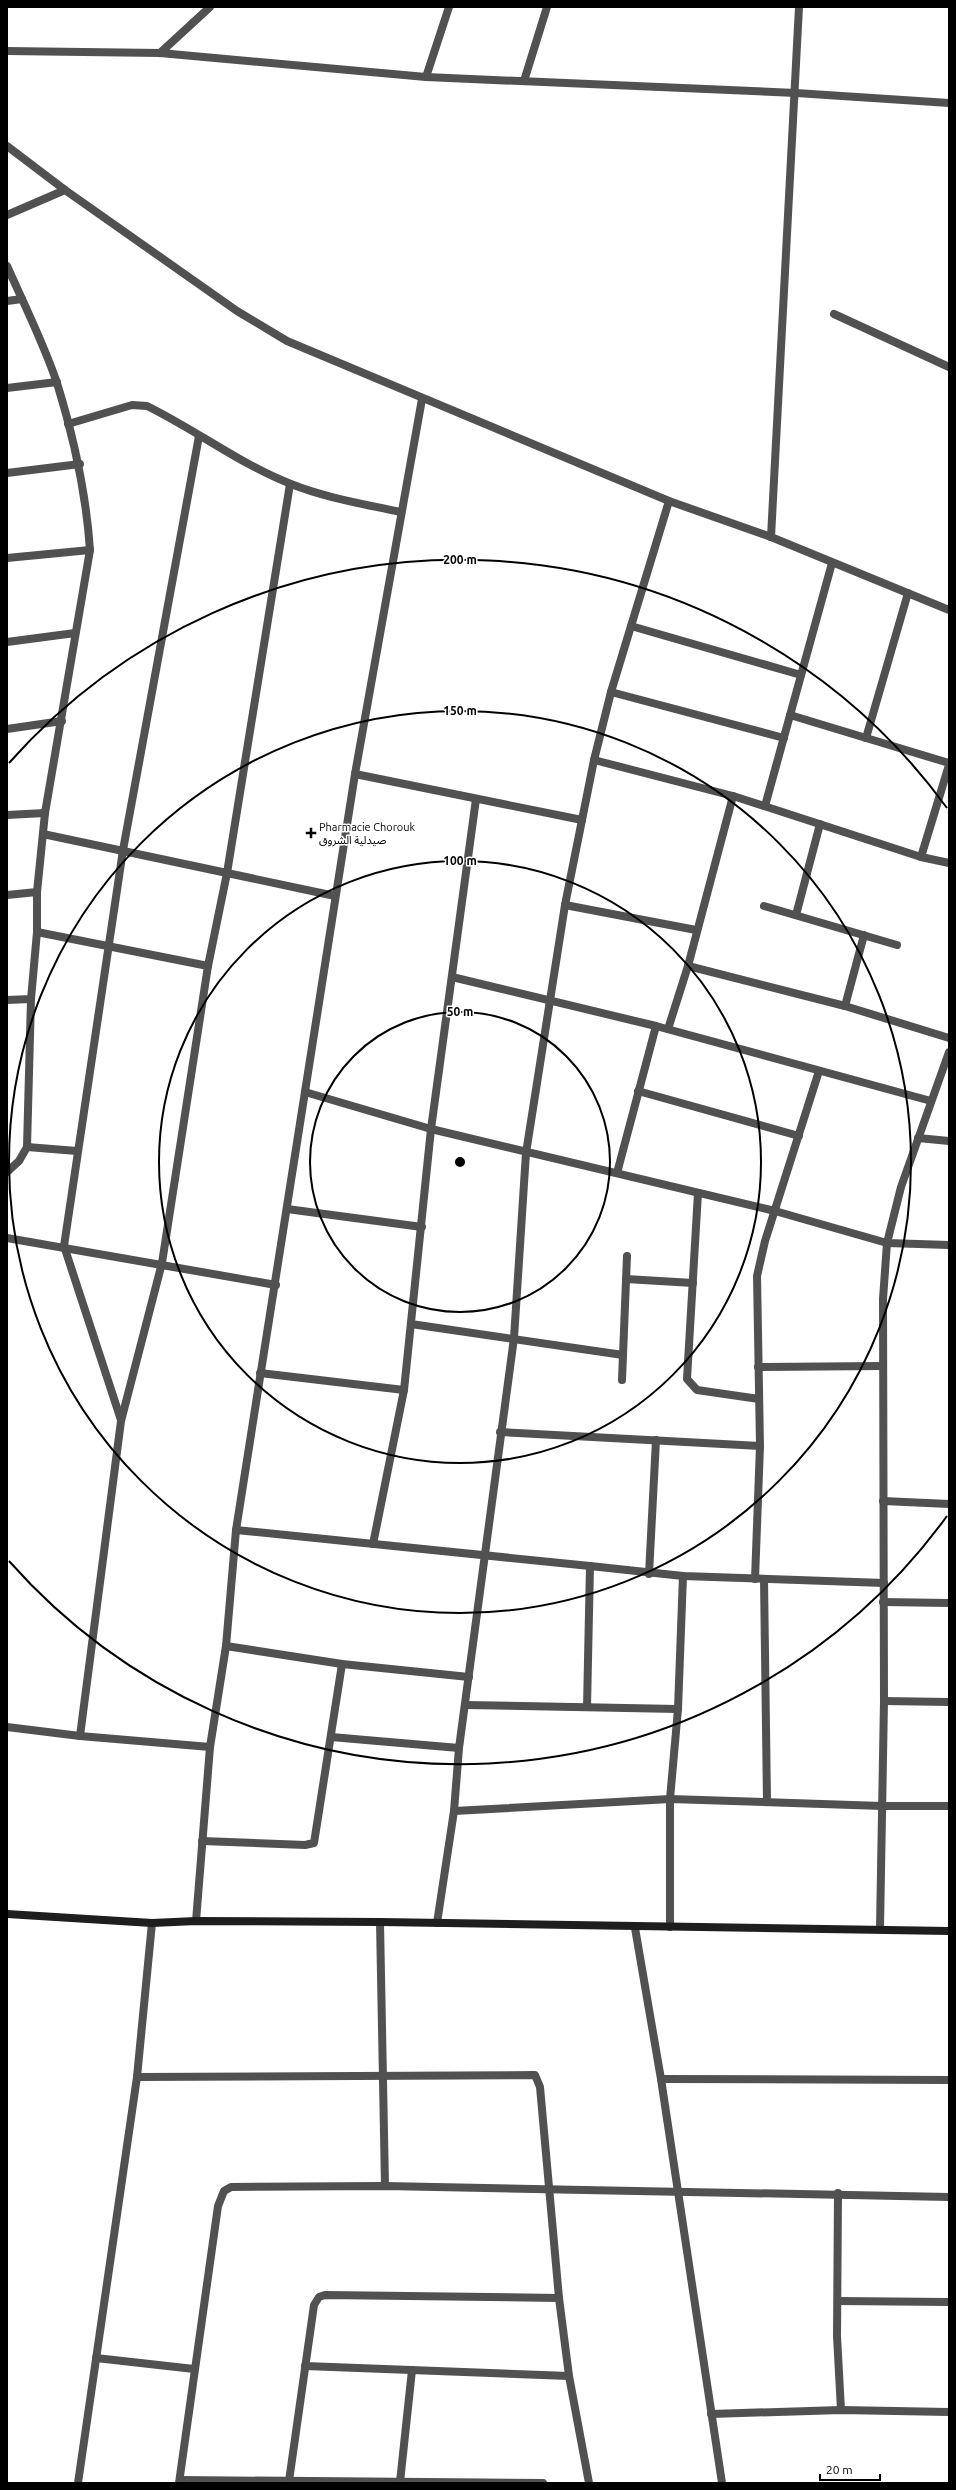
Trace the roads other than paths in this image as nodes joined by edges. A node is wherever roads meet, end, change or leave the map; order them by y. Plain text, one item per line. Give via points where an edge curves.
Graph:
1 (210, 7) edge
2 (449, 7) edge
3 (548, 7) edge
4 (799, 7) edge
5 (7, 51) edge
6 (160, 53) junction
7 (426, 77) junction
8 (524, 80) junction
9 (796, 93) junction
10 (949, 103) edge
11 (7, 146) edge
12 (65, 190) junction
13 (7, 215) edge
14 (7, 266) edge
15 (22, 299) junction
16 (7, 301) edge
17 (834, 314) dead end
18 (949, 367) edge
19 (56, 382) junction
20 (7, 388) edge
21 (422, 399) junction
22 (68, 424) junction
23 (199, 436) junction
24 (80, 464) junction
25 (7, 473) edge
26 (290, 484) junction
27 (669, 501) junction
28 (400, 512) junction
29 (771, 537) junction
30 (90, 550) junction
31 (7, 558) edge
32 (832, 563) junction
33 (908, 593) junction
34 (949, 610) edge
35 (631, 626) junction
36 (75, 633) junction
37 (7, 642) edge
38 (801, 675) junction
39 (611, 692) junction
40 (790, 715) junction
41 (62, 721) junction
42 (7, 729) edge
43 (784, 738) junction
44 (866, 738) junction
45 (594, 760) junction
46 (949, 764) edge
47 (355, 774) junction
48 (733, 796) junction
49 (476, 799) junction
50 (765, 806) junction
51 (45, 813) junction
52 (7, 815) edge
53 (582, 820) junction
54 (820, 824) junction
55 (43, 834) junction
56 (123, 850) junction
57 (921, 857) junction
58 (949, 863) edge
59 (227, 873) junction
60 (37, 892) junction
61 (7, 895) edge
62 (335, 896) junction
63 (565, 905) junction
64 (764, 906) dead end
65 (796, 916) junction
66 (696, 930) junction
67 (38, 932) junction
68 (864, 935) junction
69 (898, 945) dead end
70 (107, 946) junction
71 (208, 966) junction
72 (688, 966) junction
73 (452, 978) junction
74 (31, 999) junction
75 (7, 1000) edge
76 (549, 1002) junction
77 (846, 1006) junction
78 (656, 1026) junction
79 (668, 1029) junction
80 (949, 1038) edge
81 (949, 1052) edge
82 (819, 1071) junction
83 (638, 1091) junction
84 (305, 1092) junction
85 (931, 1101) junction
86 (431, 1129) junction
87 (799, 1136) junction
88 (918, 1138) junction
89 (949, 1141) edge
90 (27, 1147) junction
91 (77, 1151) junction
92 (526, 1153) junction
93 (7, 1172) edge
94 (617, 1174) junction
95 (698, 1193) junction
96 (286, 1208) junction
97 (775, 1211) junction
98 (422, 1227) junction
99 (7, 1238) edge
100 (887, 1243) junction
101 (949, 1245) edge
102 (64, 1246) junction
103 (626, 1256) dead end
104 (162, 1264) junction
105 (626, 1279) junction
106 (693, 1283) junction
107 (276, 1285) junction
108 (411, 1324) junction
109 (514, 1338) junction
110 (623, 1356) junction
111 (884, 1366) junction
112 (758, 1367) junction
113 (260, 1373) junction
114 (622, 1380) dead end
115 (404, 1390) junction
116 (759, 1399) junction
117 (121, 1421) junction
118 (500, 1432) junction
119 (656, 1440) junction
120 (760, 1446) junction
121 (883, 1502) junction
122 (949, 1504) edge
123 (236, 1530) junction
124 (373, 1544) junction
125 (485, 1555) junction
126 (590, 1566) junction
127 (649, 1574) junction
128 (683, 1576) junction
129 (755, 1579) junction
130 (764, 1579) junction
131 (884, 1583) junction
132 (884, 1602) junction
133 (949, 1603) edge
134 (226, 1646) junction
135 (342, 1664) junction
136 (469, 1677) junction
137 (884, 1701) junction
138 (949, 1702) edge
139 (465, 1705) junction
140 (587, 1707) junction
141 (678, 1709) junction
142 (7, 1727) edge
143 (80, 1736) junction
144 (332, 1737) junction
145 (210, 1747) junction
146 (459, 1748) junction
147 (670, 1799) junction
148 (767, 1802) junction
149 (882, 1806) junction
150 (949, 1806) edge
151 (454, 1811) junction
152 (202, 1841) junction
153 (7, 1914) edge
154 (196, 1921) junction
155 (380, 1922) junction
156 (152, 1923) junction
157 (437, 1923) junction
158 (670, 1927) junction
159 (635, 1928) junction
160 (880, 1928) junction
161 (949, 1931) edge
162 (137, 2077) junction
163 (382, 2077) junction
164 (661, 2079) junction
165 (949, 2080) edge
166 (385, 2186) junction
167 (549, 2189) junction
168 (677, 2192) junction
169 (838, 2193) junction
170 (949, 2197) edge
171 (559, 2298) junction
172 (838, 2300) junction
173 (949, 2302) edge
174 (96, 2358) junction
175 (305, 2366) junction
176 (194, 2369) junction
177 (412, 2370) junction
178 (569, 2376) junction
179 (840, 2410) junction
180 (949, 2412) edge
181 (711, 2414) junction
182 (179, 2482) edge
183 (289, 2482) junction
184 (400, 2482) edge
185 (78, 2483) edge
186 (415, 2483) edge
187 (543, 2483) edge
188 (589, 2483) edge
189 (722, 2483) edge

1 - 6 street
2 - 7 street
3 - 8 street
4 - 9 street
5 - 6 street
6 - 7 street
7 - 8 street
8 - 9 street
9 - 10 street
9 - 29 street
11 - 12 street
12 - 13 street
12 - 21 street via 263,328 287,341
14 - 15 street
15 - 16 street
15 - 19 street
17 - 18 street
19 - 20 street
19 - 22 street
21 - 27 street
21 - 28 street
22 - 23 street via 141,404
22 - 24 street
23 - 26 street
23 - 56 street
24 - 25 street
24 - 30 street
26 - 28 street via 318,494
26 - 59 street
27 - 29 street
27 - 35 street
28 - 47 street
29 - 32 street
30 - 31 street
30 - 36 street
32 - 33 street
32 - 38 street
33 - 34 street
33 - 44 street
35 - 38 street
35 - 39 street
36 - 37 street
36 - 41 street
38 - 40 street
39 - 43 street
39 - 45 street
40 - 43 street
40 - 44 street
41 - 42 street
41 - 51 street
43 - 50 street
44 - 46 street
45 - 48 street
45 - 53 street
46 - 57 street
47 - 49 street
47 - 62 street
48 - 50 street
48 - 66 street
49 - 53 street
49 - 73 street
50 - 54 street
51 - 52 street
51 - 55 street
53 - 63 street
54 - 57 street
54 - 65 street
55 - 56 street
55 - 60 street
56 - 59 street
56 - 70 street
57 - 58 street
59 - 62 street
59 - 71 street
60 - 61 street
60 - 67 street
62 - 84 street
63 - 66 street
63 - 76 street
64 - 65 street
65 - 68 street
66 - 72 street
67 - 70 street
67 - 74 street
68 - 69 street
68 - 77 street
70 - 71 street
70 - 91 street
71 - 104 street
72 - 77 street
72 - 79 street
73 - 76 street
73 - 86 street
74 - 75 street
74 - 90 street
76 - 78 street
76 - 92 street
77 - 80 street
78 - 79 street
78 - 83 street
79 - 82 street
81 - 85 street
82 - 85 street
82 - 87 street
83 - 87 street
83 - 94 street
84 - 86 street
84 - 96 street
85 - 88 street
86 - 92 street
86 - 98 street
87 - 97 street
88 - 89 street
88 - 100 street via 901,1187
90 - 91 street
90 - 93 street via 19,1161
91 - 102 street
92 - 94 street
92 - 109 street
94 - 95 street
95 - 97 street
95 - 106 street
96 - 98 street
96 - 107 street
97 - 100 street
97 - 112 street via 757,1276
98 - 108 street
99 - 102 street
100 - 101 street
100 - 111 street via 883,1299
102 - 104 street
102 - 117 street
103 - 105 street
104 - 107 street
104 - 117 street
105 - 106 street
105 - 110 street
106 - 116 street via 686,1375 689,1383 697,1390
107 - 113 street
108 - 109 street
108 - 115 street
109 - 110 street
109 - 118 street
110 - 114 street
111 - 112 street
111 - 121 street
112 - 116 street
113 - 115 street
113 - 123 street
115 - 124 street
116 - 120 street
117 - 143 street
118 - 119 street
118 - 125 street
119 - 120 street
119 - 127 street
120 - 129 street
121 - 122 street
121 - 131 street
123 - 124 street
123 - 134 street
124 - 125 street
125 - 126 street
125 - 136 street
126 - 127 street
126 - 140 street
127 - 128 street
128 - 129 street
128 - 141 street
129 - 130 street
130 - 131 street
130 - 148 street
131 - 132 street
132 - 133 street
132 - 137 street
134 - 135 street
134 - 145 street
135 - 136 street
135 - 144 street
136 - 139 street
137 - 138 street
137 - 149 street
139 - 140 street
139 - 146 street
140 - 141 street
141 - 147 street
142 - 143 street
143 - 145 street
144 - 146 street
144 - 152 street via 314,1843
145 - 152 street
146 - 151 street
147 - 148 street
147 - 151 street
147 - 158 street
148 - 149 street
149 - 150 street
149 - 160 street
151 - 157 street
152 - 154 street
153 - 156 main road
154 - 155 main road
154 - 156 main road
155 - 157 main road
155 - 163 street
156 - 162 street
157 - 159 main road
158 - 159 main road
158 - 160 main road
159 - 164 street
160 - 161 main road
162 - 163 street
162 - 174 street
163 - 166 street
163 - 167 street via 535,2075 540,2087
164 - 165 street
164 - 168 street
166 - 167 street
166 - 176 street via 231,2187 224,2191 218,2206
167 - 168 street
167 - 171 street
168 - 169 street
168 - 181 street
169 - 170 street
169 - 172 street
171 - 175 street via 324,2295 319,2297 314,2305
171 - 178 street
172 - 173 street
172 - 179 street
174 - 176 street
174 - 185 street
175 - 177 street
175 - 183 street
176 - 182 street
177 - 178 street
177 - 184 street
178 - 188 street
179 - 180 street
179 - 181 street
181 - 189 street
182 - 183 street
183 - 184 street
184 - 186 street
186 - 187 street

